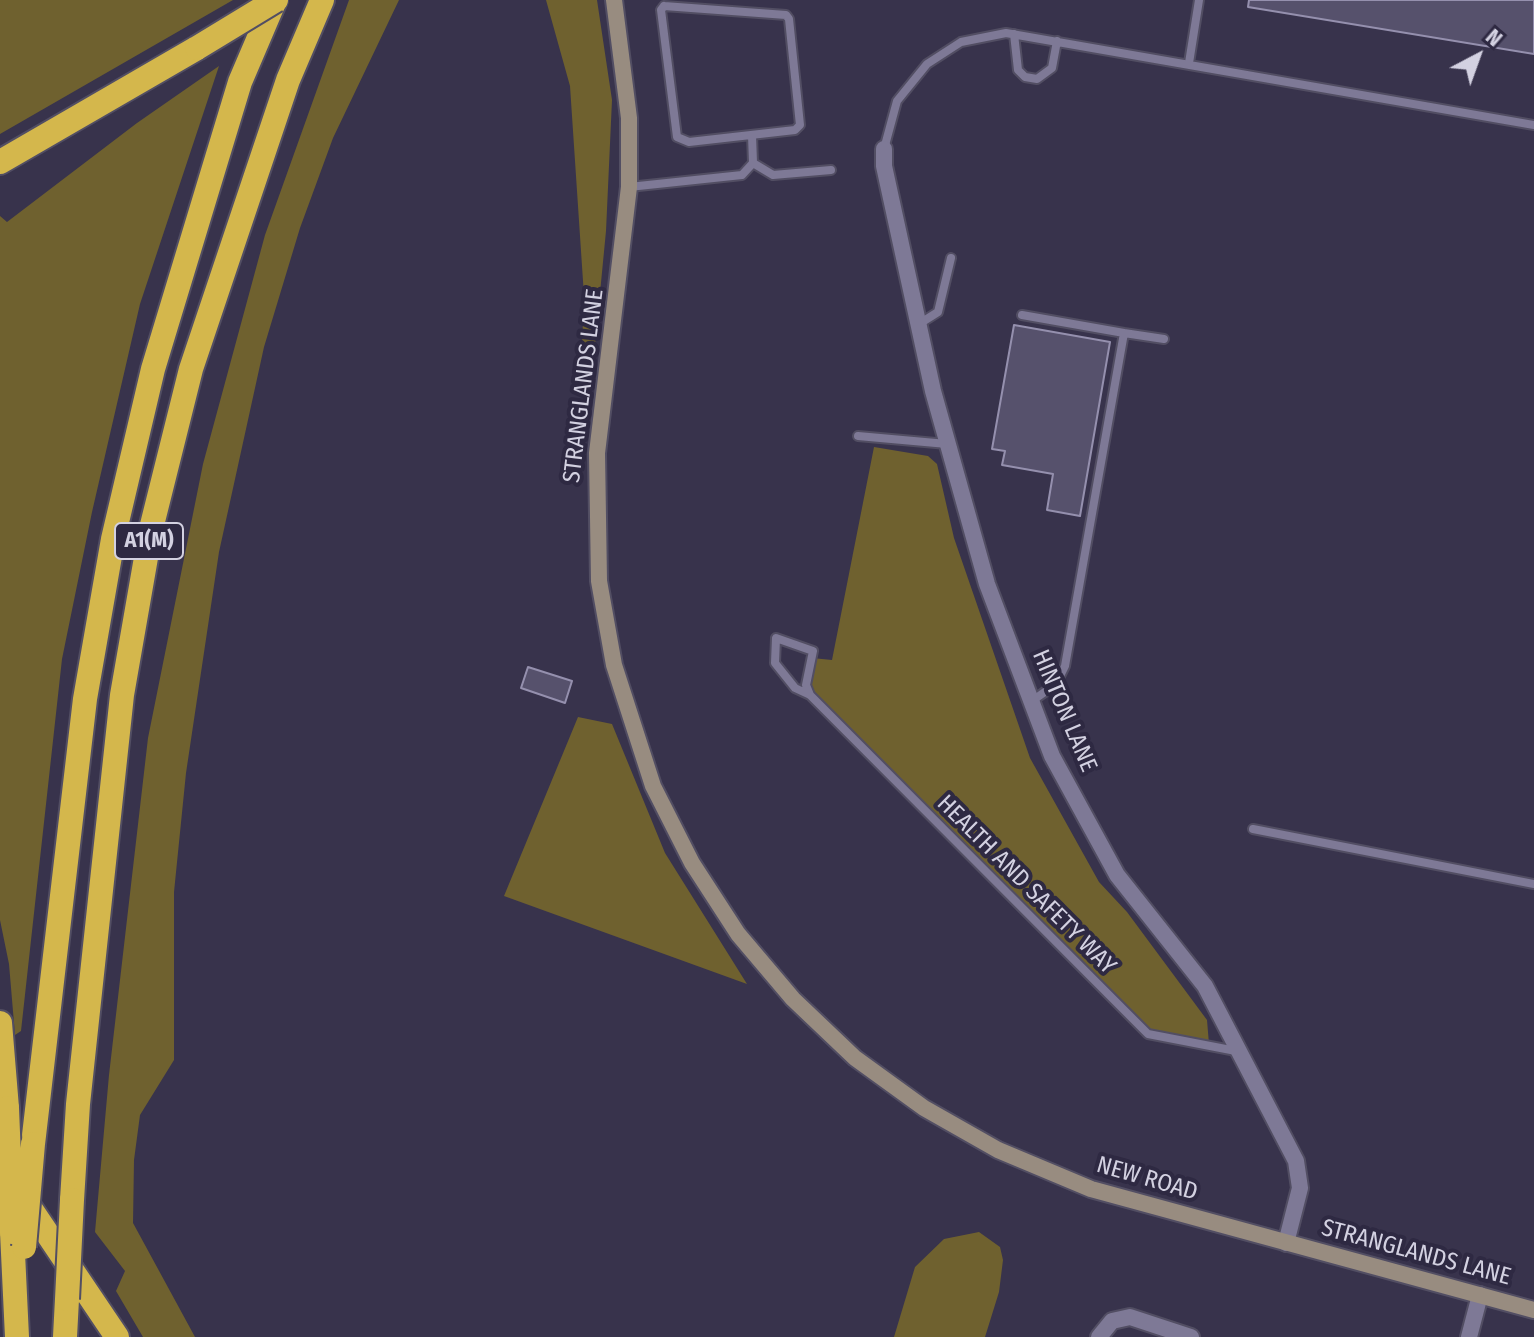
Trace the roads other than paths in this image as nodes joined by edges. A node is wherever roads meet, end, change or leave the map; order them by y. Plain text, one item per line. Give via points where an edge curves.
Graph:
1 (276, 0) edge
2 (322, 0) edge
3 (614, 0) edge
4 (1199, 0) edge
5 (1014, 34) junction
6 (1057, 41) junction
7 (1189, 63) junction
8 (1534, 125) edge
9 (60, 130) junction
10 (752, 135) junction
11 (884, 149) joint
12 (0, 162) edge
13 (753, 163) junction
14 (831, 170) dead end
15 (0, 176) edge
16 (629, 187) junction
17 (951, 258) dead end
18 (1022, 315) dead end
19 (919, 324) junction
20 (1124, 333) junction
21 (1164, 339) dead end
22 (858, 436) dead end
23 (947, 444) junction
24 (810, 695) junction
25 (1032, 701) junction
26 (1253, 829) dead end
27 (1534, 884) edge
28 (0, 1023) edge
29 (1241, 1052) junction
30 (998, 1150) joint
31 (0, 1165) edge
32 (18, 1239) junction
33 (1286, 1243) junction
34 (1480, 1295) junction
35 (1534, 1310) edge
36 (17, 1337) edge
37 (65, 1337) edge
38 (117, 1337) edge
39 (1099, 1337) edge
40 (1191, 1337) edge
41 (1469, 1337) edge

1 - 9 highway, bridge
1 - 32 highway, A1(M), bridge via 240,82 153,369 113,539 85,699
2 - 37 highway, A1(M), bridge via 288,80 191,369 151,529 122,695 78,1104
3 - 16 main road, STRANGLANDS LANE via 626,77
4 - 7 lane
5 - 6 lane
5 - 6 lane via 1018,70 1037,79 1052,68
5 - 11 lane via 961,42 938,54 897,101
6 - 7 lane
7 - 8 lane
9 - 12 highway
9 - 15 highway
10 - 10 lane via 689,142 677,137 664,6 779,13 789,19 800,125
10 - 13 lane
11 - 19 street, HINTON LANE
13 - 14 lane via 773,175
13 - 16 lane via 742,175
16 - 30 main road, STRANGLANDS LANE via 597,453 596,524 608,637 638,747 692,863 774,978 823,1029 889,1084
17 - 19 lane via 938,312
18 - 20 lane
19 - 23 street, HINTON LANE
20 - 21 lane
20 - 25 lane via 1065,666 1056,684
22 - 23 lane
23 - 25 street, HINTON LANE via 987,584
24 - 24 lane, HEALTH AND SAFETY WAY via 806,685 813,651 776,638 778,670
24 - 29 lane, HEALTH AND SAFETY WAY via 1148,1034
25 - 29 street, HINTON LANE via 1052,756 1117,875 1205,986
26 - 27 lane
28 - 32 highway, bridge
29 - 33 street, HINTON LANE via 1300,1175
30 - 33 main road, NEW ROAD via 1091,1189
31 - 38 highway
32 - 36 highway, A1(M)
33 - 34 main road, STRANGLANDS LANE
34 - 35 main road, STRANGLANDS LANE
34 - 41 street
39 - 40 street via 1112,1321 1130,1317

